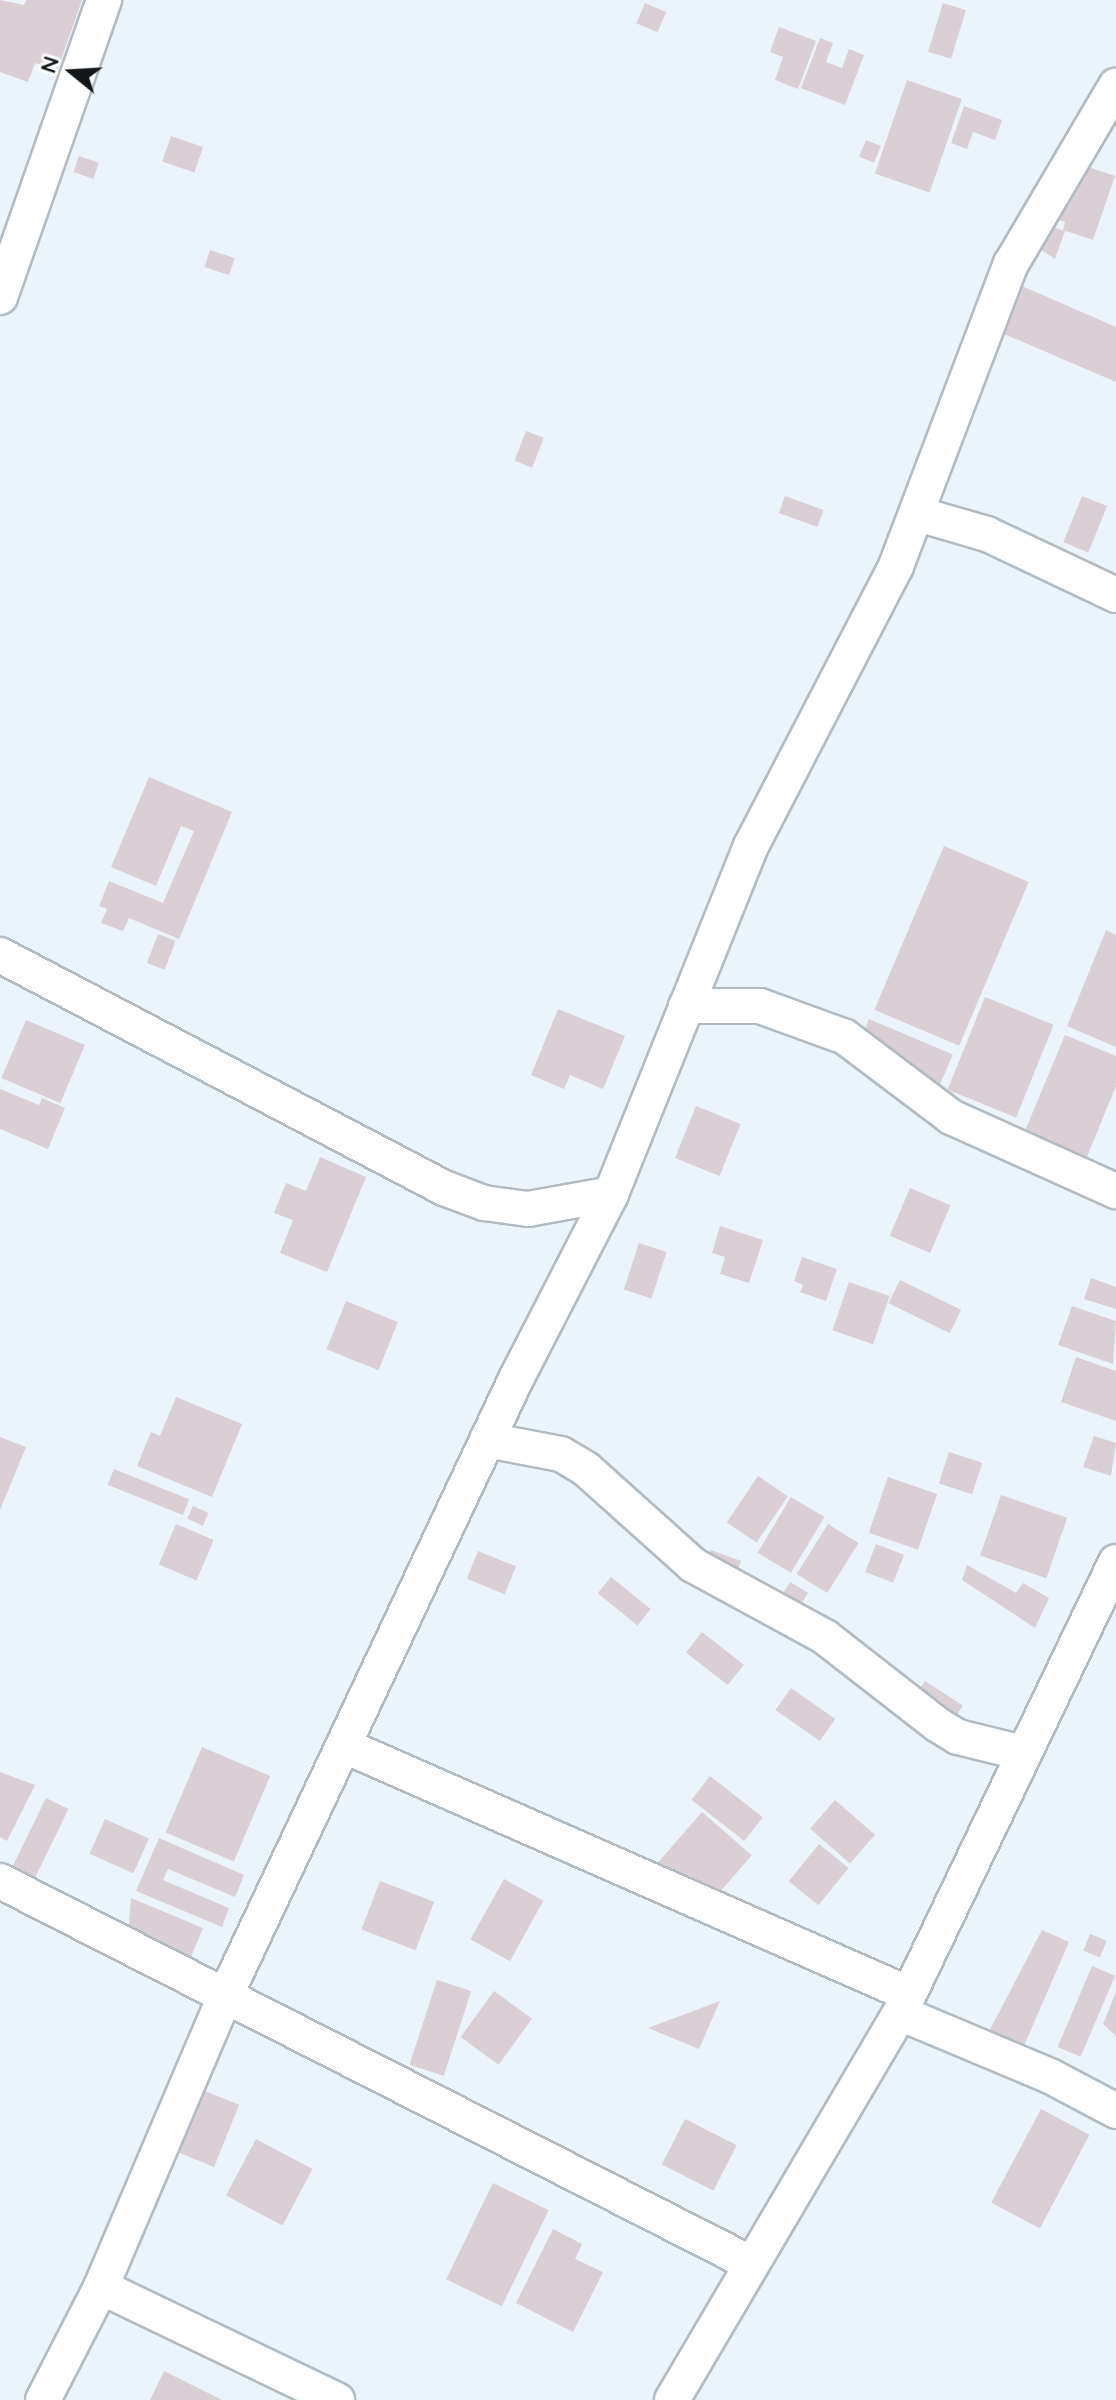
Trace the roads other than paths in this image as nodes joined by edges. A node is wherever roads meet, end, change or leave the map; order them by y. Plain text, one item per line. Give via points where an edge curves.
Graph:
1 (104, 0) edge
2 (1116, 86) edge
3 (0, 297) edge
4 (918, 514) junction
5 (1116, 595) edge
6 (0, 955) edge
7 (686, 1006) junction
8 (1116, 1191) edge
9 (611, 1194) junction
10 (487, 1440) junction
11 (1116, 1562) edge
12 (345, 1746) junction
13 (1023, 1753) junction
14 (0, 1881) edge
15 (227, 1992) junction
16 (905, 2003) junction
17 (1116, 2111) edge
18 (750, 2263) junction
19 (101, 2287) junction
20 (43, 2400) edge
21 (337, 2400) edge
22 (672, 2400) edge

1 - 3 street
2 - 4 street via 1011,264
4 - 5 street via 987,534
4 - 7 street via 751,846
6 - 9 street via 444,1188 484,1203 528,1209
7 - 8 street via 760,1006 845,1037 951,1117
7 - 9 street
9 - 10 street
10 - 12 street
10 - 13 street via 561,1454 586,1469 693,1565 825,1637 938,1725 958,1737
11 - 13 street
12 - 15 street
12 - 16 street
13 - 16 street
14 - 15 street
15 - 18 street
15 - 19 street
16 - 17 street
16 - 18 street
18 - 22 street
19 - 20 street
19 - 21 street

